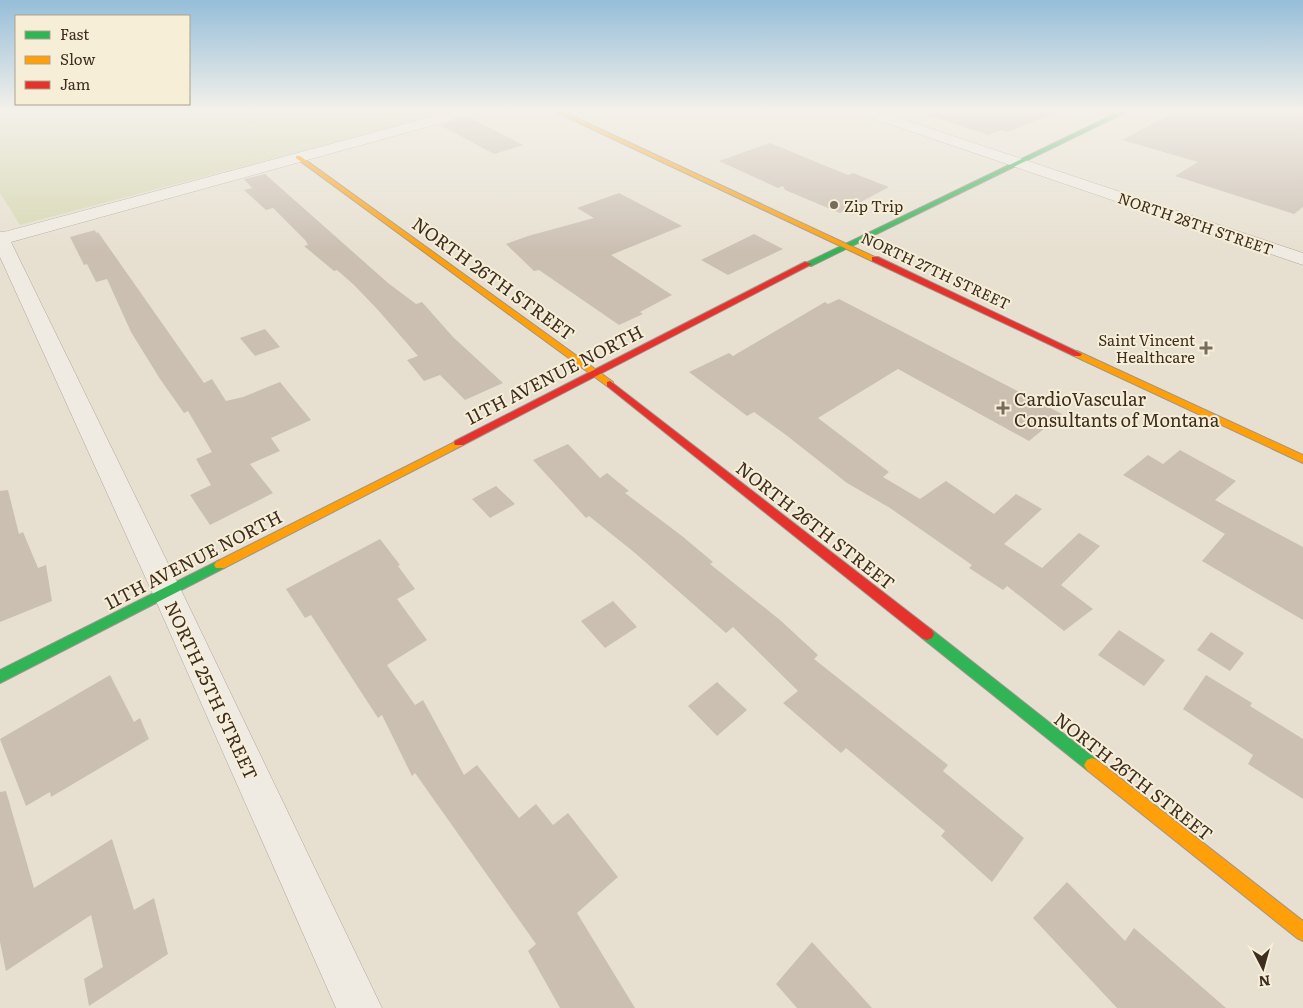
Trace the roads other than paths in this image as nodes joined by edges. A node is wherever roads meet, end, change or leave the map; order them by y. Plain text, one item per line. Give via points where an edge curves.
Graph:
1 (298, 157) joint
2 (656, 157) edge
3 (1004, 157) edge
4 (1029, 157) edge
5 (1019, 162) junction
6 (0, 238) edge
7 (846, 245) junction
8 (1303, 259) edge
9 (595, 372) junction
10 (1303, 459) edge
11 (167, 592) junction
12 (0, 677) edge
13 (1303, 932) edge
14 (359, 1008) edge

1 - 6 street
1 - 9 street, NORTH 26TH STREET
2 - 7 street, NORTH 27TH STREET
3 - 5 street, NORTH 28TH STREET
4 - 5 street, 11TH AVENUE NORTH
5 - 7 street, 11TH AVENUE NORTH
5 - 8 street, NORTH 28TH STREET
6 - 11 street, NORTH 25TH STREET
7 - 9 street, 11TH AVENUE NORTH
7 - 10 street, NORTH 27TH STREET
9 - 11 street, 11TH AVENUE NORTH
9 - 13 street, NORTH 26TH STREET
11 - 12 street, 11TH AVENUE NORTH
11 - 14 street, NORTH 25TH STREET

